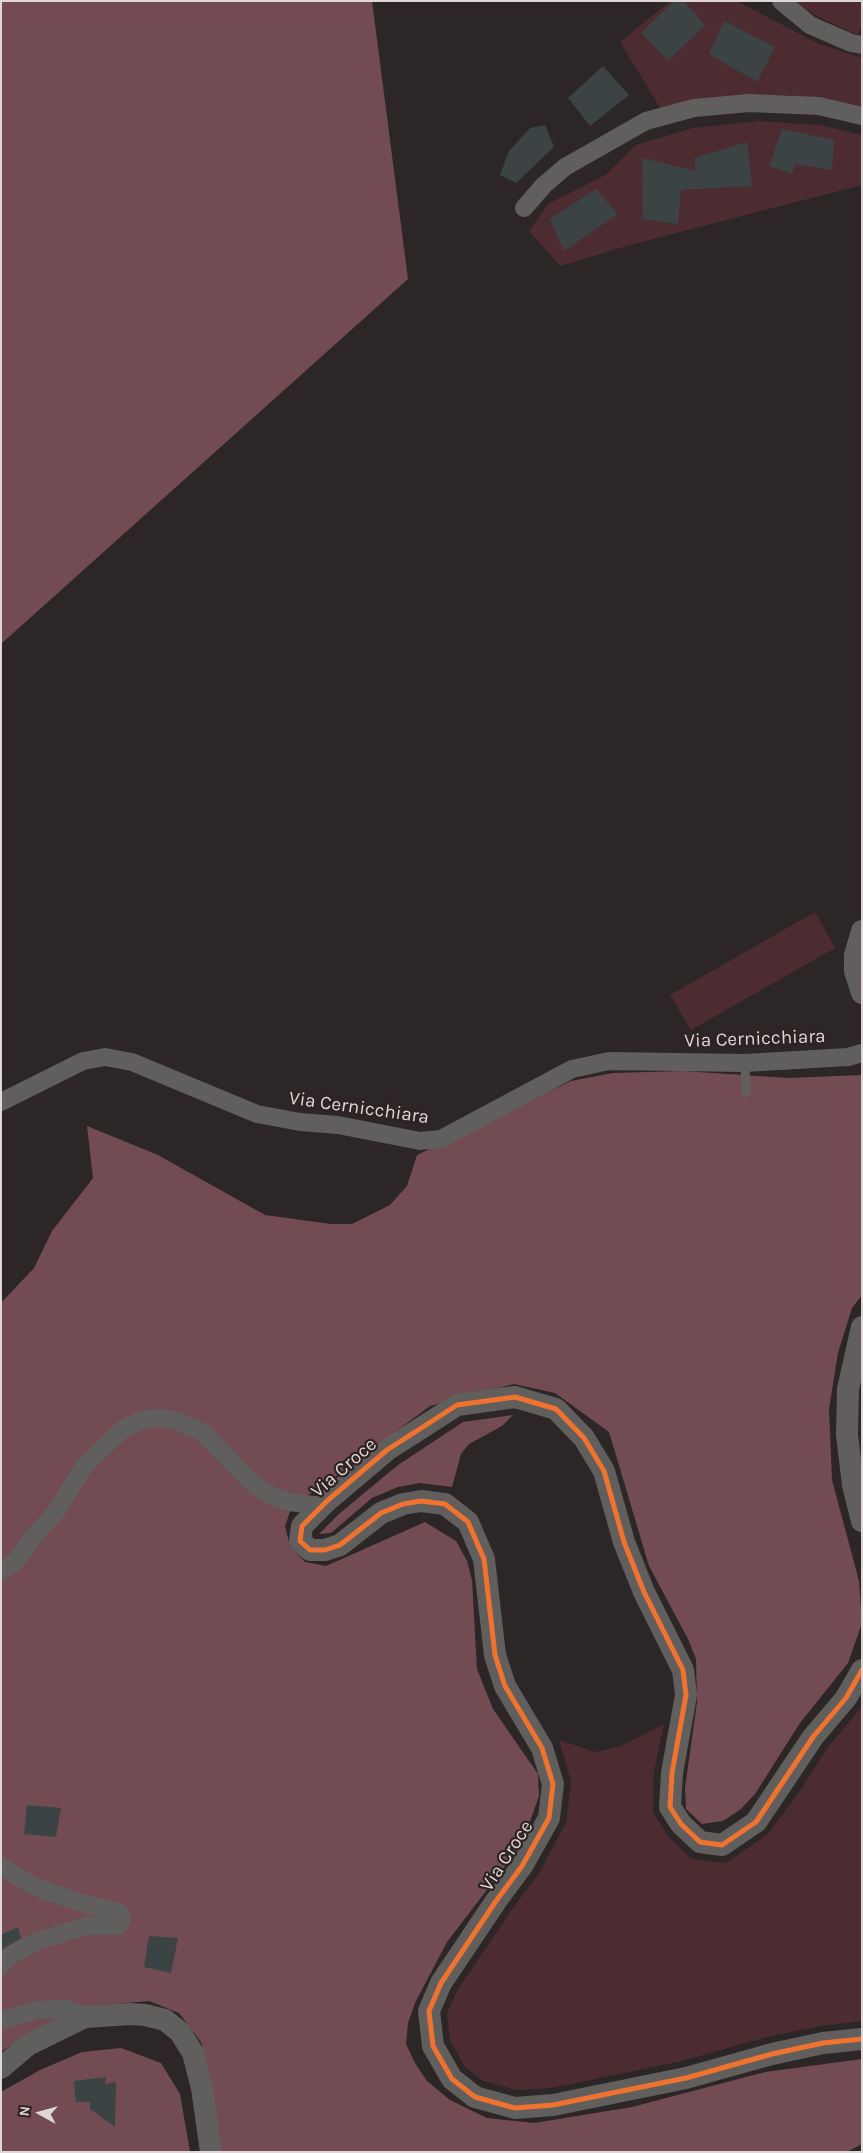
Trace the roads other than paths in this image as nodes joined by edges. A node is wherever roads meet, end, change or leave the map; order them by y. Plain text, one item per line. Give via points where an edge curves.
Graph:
1 (781, 1) edge
2 (862, 45) edge
3 (862, 116) edge
4 (524, 208) dead end
5 (862, 931) edge
6 (862, 993) edge
7 (862, 1053) edge
8 (745, 1062) junction
9 (746, 1093) dead end
10 (1, 1102) edge
11 (862, 1327) edge
12 (322, 1506) junction
13 (862, 1521) edge
14 (1, 1571) edge
15 (862, 1670) edge
16 (1, 1866) edge
17 (1, 1966) edge
18 (85, 2017) junction
19 (1, 2021) edge
20 (862, 2039) edge
21 (1, 2068) edge
22 (211, 2152) edge

1 - 2 street via 810,25
3 - 4 street via 819,106 749,103 694,108 646,121 565,167
5 - 6 street via 855,955 855,971
7 - 8 street, Via Cernicchiara via 848,1057
8 - 9 lane
8 - 10 street, Via Cernicchiara via 609,1060 572,1069 441,1139 420,1141 257,1114 132,1062 105,1057 83,1061
11 - 13 street via 848,1389 846,1435
12 - 14 street via 289,1502 268,1494 250,1481 203,1432 174,1420 142,1420 123,1429 85,1465 56,1512 16,1561
12 - 15 street, Via Croce via 387,1450 457,1405 515,1397 556,1409 584,1438 604,1472 624,1542 644,1592 683,1670 686,1696 672,1773 670,1807 700,1842 722,1845 756,1822 813,1737 846,1698
12 - 20 street, Via Croce via 302,1526 300,1542 310,1550 340,1545 382,1513 403,1504 421,1501 445,1504 468,1522 484,1559 495,1656 502,1678 542,1748 553,1784 549,1818 522,1866 441,1983 429,2011 433,2046 452,2079 475,2098 515,2108 554,2106 686,2078 789,2051
16 - 17 street via 35,1887 118,1912 122,1919 118,1926 86,1926 38,1941 11,1955
18 - 19 street via 67,2009 34,2010
18 - 21 street via 28,2045
18 - 22 street via 145,2015 165,2020 180,2032 193,2053 202,2088

